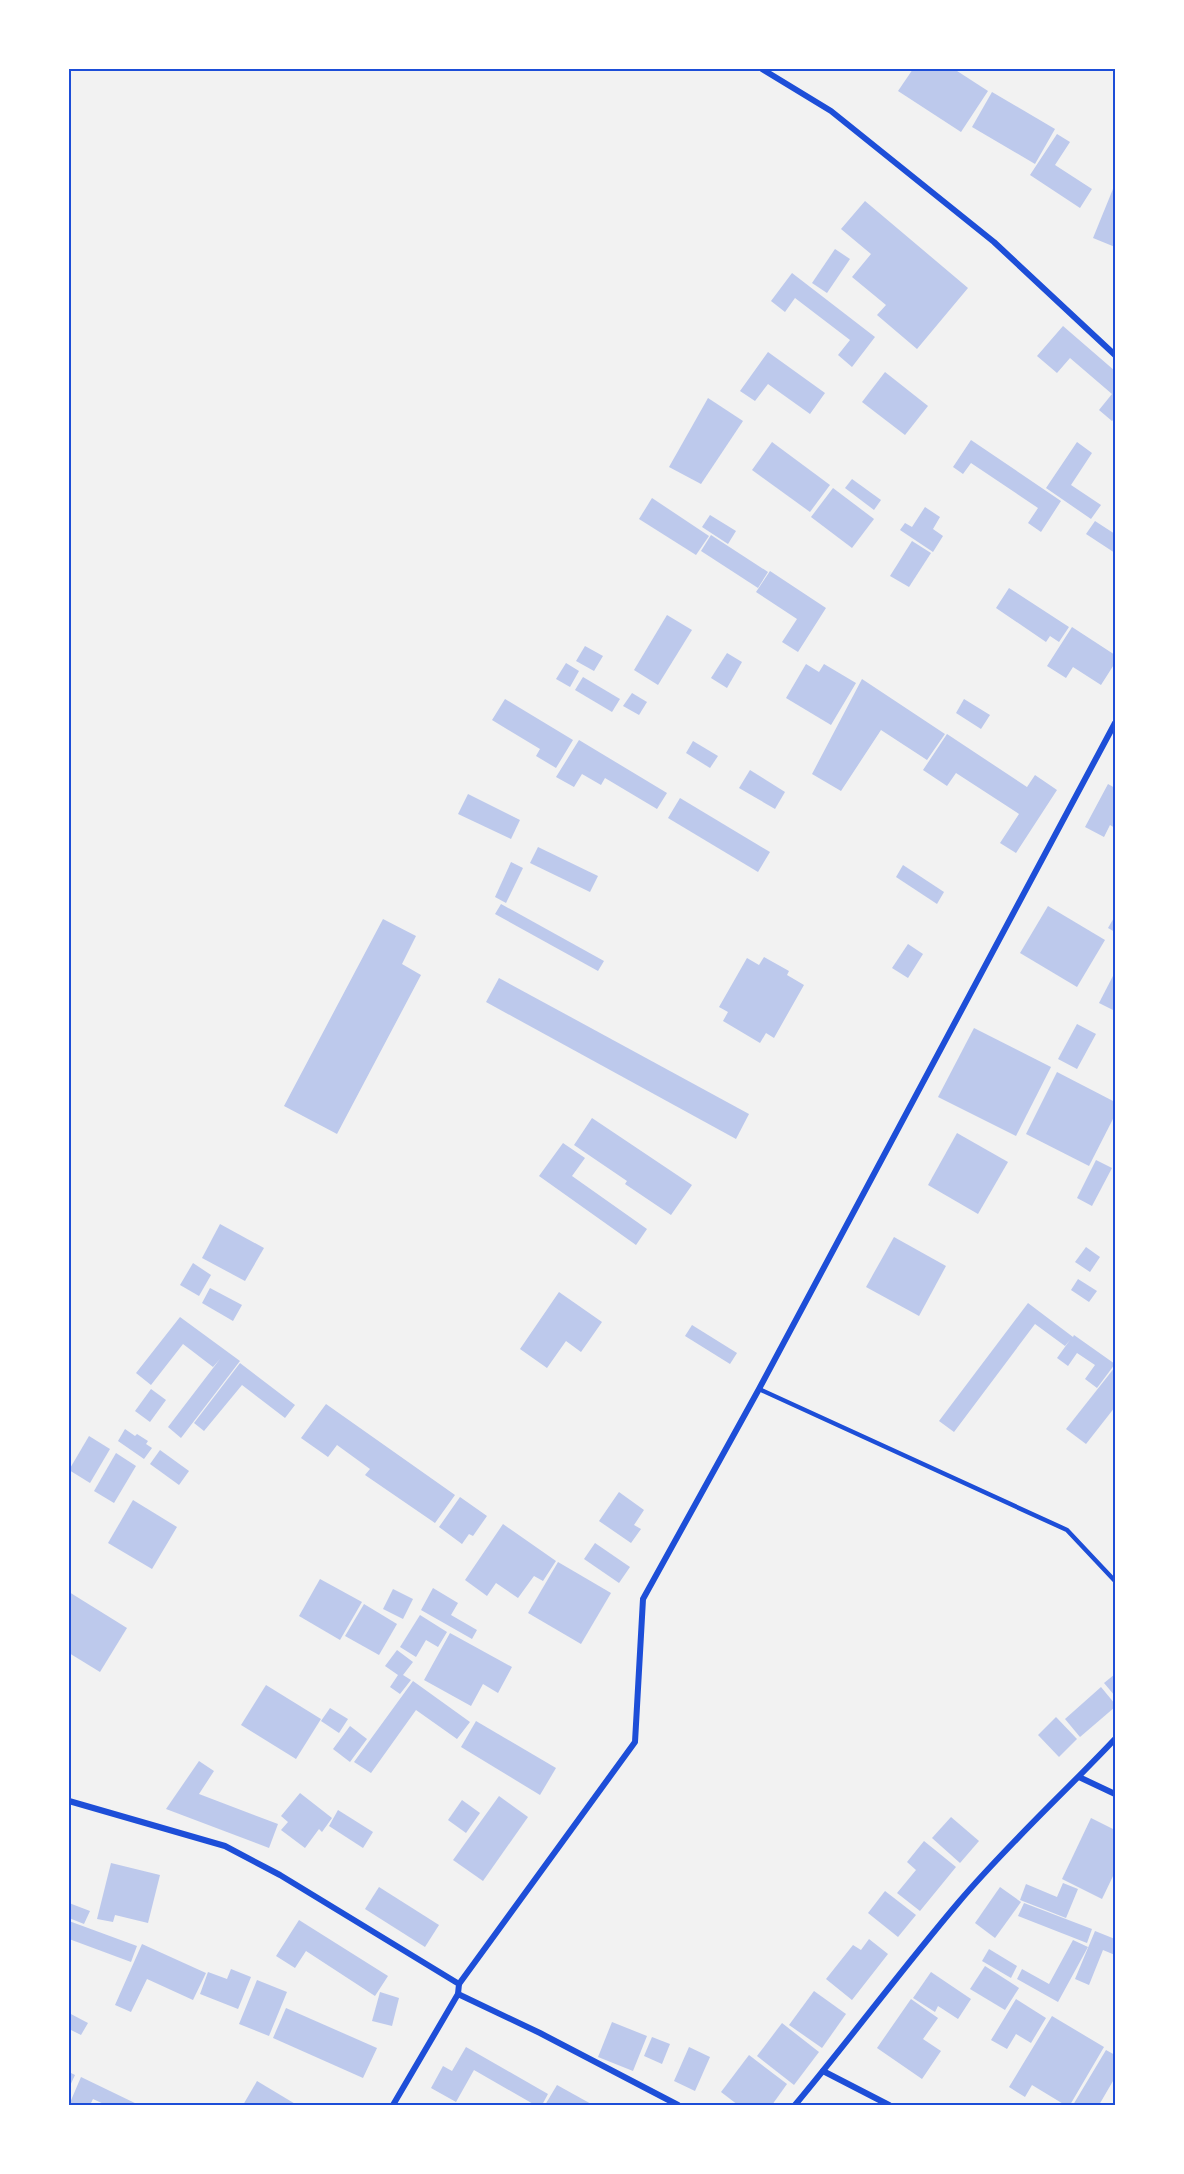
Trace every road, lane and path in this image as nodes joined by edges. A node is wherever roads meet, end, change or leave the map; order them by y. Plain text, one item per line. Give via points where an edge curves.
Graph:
1 (762, 69) edge
2 (1115, 355) edge
3 (1115, 723) edge
4 (759, 1389) junction
5 (1115, 1581) edge
6 (1115, 1739) edge
7 (1079, 1778) junction
8 (1115, 1794) edge
9 (69, 1801) edge
10 (459, 1984) junction
11 (458, 1994) junction
12 (823, 2071) junction
13 (393, 2105) edge
14 (678, 2105) edge
15 (795, 2105) edge
16 (889, 2105) edge

1 - 2 street via 831,111 994,242
3 - 4 street
4 - 5 lane via 1067,1530
4 - 10 street via 643,1599 634,1742
6 - 7 street
7 - 8 street
7 - 12 street via 1040,1814 959,1903
9 - 10 street via 225,1846
10 - 11 street
11 - 13 street
11 - 14 street
12 - 15 street
12 - 16 street

